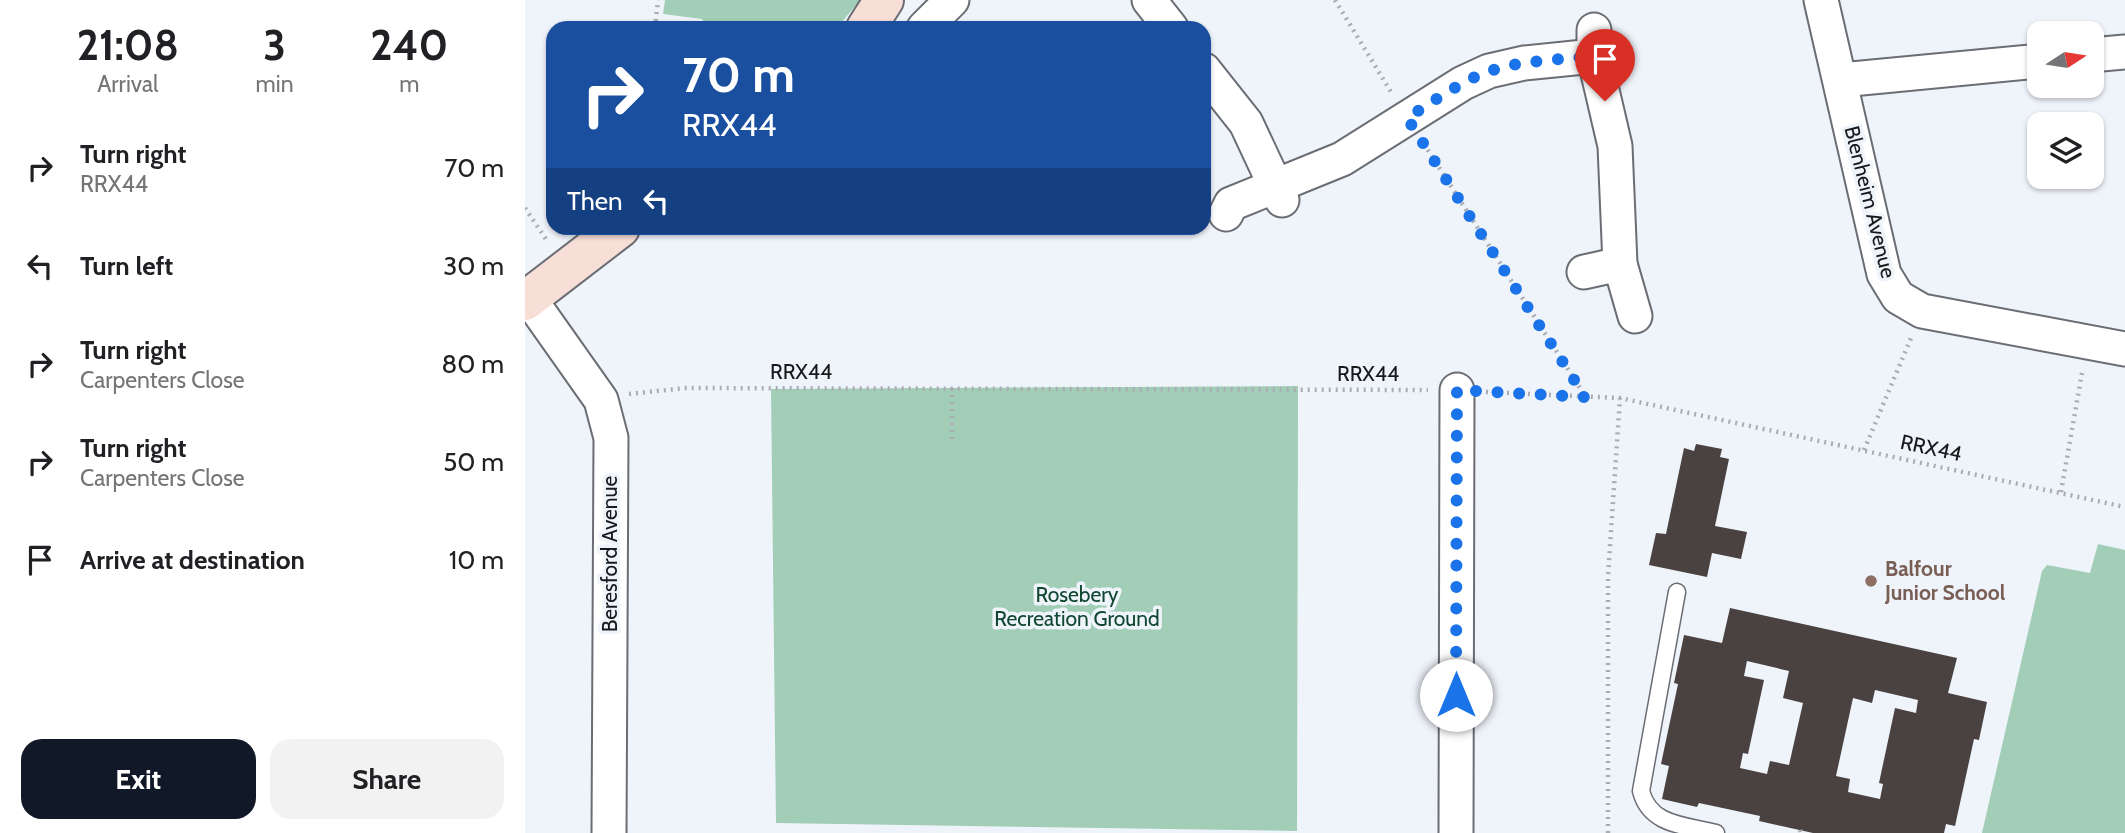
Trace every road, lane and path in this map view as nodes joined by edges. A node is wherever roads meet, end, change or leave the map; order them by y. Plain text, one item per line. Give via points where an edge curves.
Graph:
1 (658, 0) edge
2 (884, 0) edge
3 (952, 0) edge
4 (1149, 0) edge
5 (1335, 0) edge
6 (1821, 0) edge
7 (656, 21) edge
8 (870, 21) edge
9 (931, 21) edge
10 (1166, 21) edge
11 (2125, 52) edge
12 (2104, 54) edge
13 (2027, 62) edge
14 (1211, 79) edge
15 (1841, 80) junction
16 (1407, 118) junction
17 (1279, 193) junction
18 (525, 208) edge
19 (1226, 214) dead end
20 (610, 235) edge
21 (1620, 264) junction
22 (566, 267) junction
23 (1584, 272) dead end
24 (527, 300) edge
25 (1922, 311) junction
26 (1635, 316) dead end
27 (2088, 342) junction
28 (2125, 349) edge
29 (952, 388) junction
30 (1457, 390) junction
31 (1585, 397) junction
32 (1620, 398) junction
33 (601, 400) junction
34 (952, 444) dead end
35 (1864, 450) junction
36 (2061, 492) junction
37 (2125, 507) edge
38 (1677, 592) dead end
39 (609, 833) edge
40 (1456, 833) edge
41 (1608, 833) edge
42 (1716, 833) edge

1 - 7 path
2 - 8 street
3 - 9 street
4 - 10 street
5 - 16 path
6 - 15 street, Blenheim Avenue
11 - 12 street
13 - 15 street
14 - 17 street via 1246,123
15 - 25 street, Blenheim Avenue via 1884,274 1898,297
16 - 17 street
16 - 21 street via 1489,71 1594,43 1615,146
16 - 31 path
17 - 19 street via 1231,204
18 - 22 path
20 - 22 street
21 - 23 street
21 - 26 street
22 - 24 street
24 - 33 street, Beresford Avenue
25 - 27 street, Blenheim Avenue
25 - 35 path
27 - 28 street, Blenheim Avenue
27 - 36 path
29 - 30 path, RRX44
29 - 33 path, RRX44 via 652,389
29 - 34 path
30 - 31 path, RRX44
30 - 40 street
31 - 32 path, RRX44
32 - 35 path, RRX44
32 - 41 path via 1608,576
33 - 39 street, Beresford Avenue via 611,438
35 - 36 path, RRX44
36 - 37 path, RRX44
38 - 42 lane via 1641,791 1645,806 1655,817

